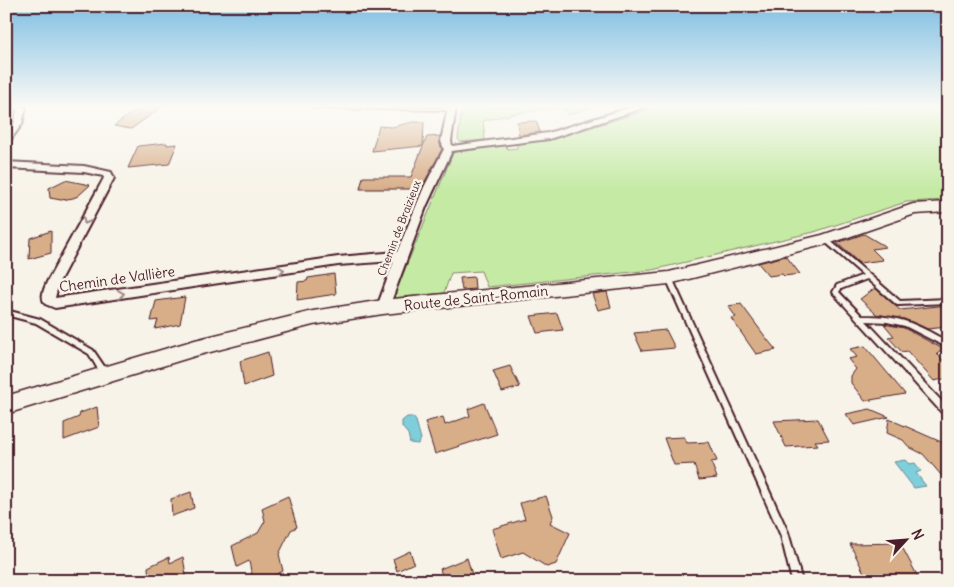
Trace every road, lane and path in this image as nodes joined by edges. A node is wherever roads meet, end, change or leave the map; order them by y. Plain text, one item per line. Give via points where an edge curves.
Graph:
1 (447, 134) edge
2 (554, 134) edge
3 (449, 149) junction
4 (6, 165) edge
5 (948, 207) edge
6 (825, 239) junction
7 (400, 256) junction
8 (868, 276) junction
9 (669, 278) junction
10 (946, 301) dead end
11 (383, 308) junction
12 (6, 312) edge
13 (860, 318) junction
14 (948, 345) edge
15 (106, 375) junction
16 (6, 405) edge
17 (948, 414) edge
18 (797, 581) edge

1 - 3 street
2 - 3 street
3 - 7 street, Chemin de Braizieux
4 -> 7 street, Chemin de Vallière via 84,170 107,174 109,178 53,282 48,297 55,303 338,261
5 - 6 main road, Route de Saint-Romain via 913,209
6 - 8 lane
6 - 9 main road, Route de Saint-Romain
7 - 11 street, Chemin de Braizieux
8 - 10 lane via 899,303
8 - 13 lane via 839,287 836,292
9 - 11 main road, Route de Saint-Romain
9 - 18 lane via 786,535
11 - 15 main road, Route de Saint-Romain via 271,327
12 - 15 lane via 38,321 91,352
13 - 14 lane via 886,318 909,323
13 - 17 lane
15 - 16 main road, Route de Saint-Romain

